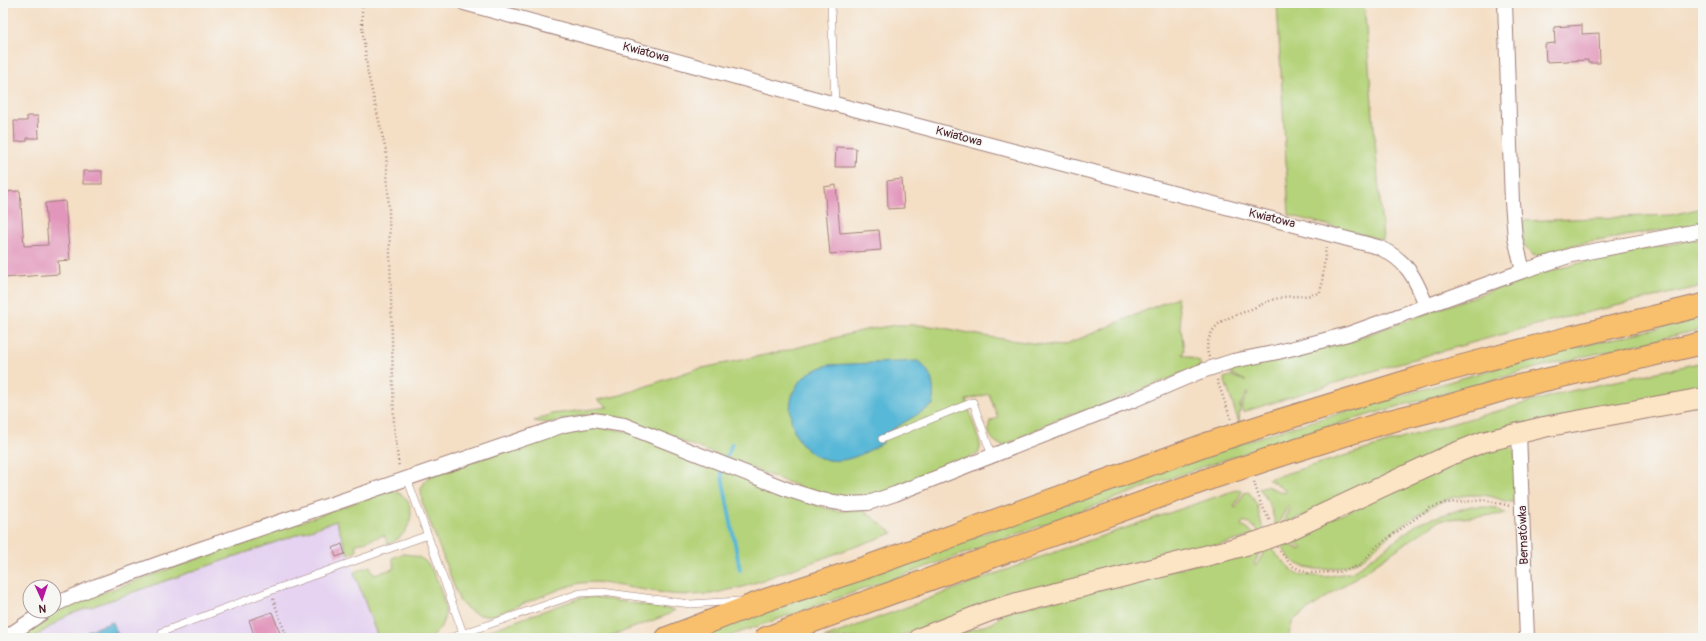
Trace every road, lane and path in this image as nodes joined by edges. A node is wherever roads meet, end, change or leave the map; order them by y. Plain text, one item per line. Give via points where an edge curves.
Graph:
1 (362, 3) edge
2 (464, 3) edge
3 (831, 3) edge
4 (1505, 3) edge
5 (835, 104) junction
6 (1703, 230) edge
7 (1327, 232) junction
8 (1523, 271) junction
9 (1426, 305) junction
10 (1703, 306) edge
11 (1703, 343) edge
12 (1210, 359) dead end
13 (1215, 374) dead end
14 (1703, 398) edge
15 (1234, 425) dead end
16 (1519, 433) junction
17 (882, 439) dead end
18 (992, 456) junction
19 (1252, 476) dead end
20 (404, 479) junction
21 (1522, 503) junction
22 (428, 535) junction
23 (1274, 535) junction
24 (270, 591) junction
25 (766, 600) junction
26 (62, 602) edge
27 (33, 619) edge
28 (463, 634) junction
29 (5, 638) edge
30 (164, 638) edge
31 (288, 638) edge
32 (450, 638) edge
33 (667, 638) edge
34 (766, 638) edge
35 (920, 638) edge
36 (1527, 638) edge

1 - 20 path via 368,74 386,152 394,426
2 - 5 street, Kwiatowa
3 - 5 lane
4 - 8 street via 1512,202 1515,238
5 - 7 street, Kwiatowa
6 - 8 street via 1572,255
7 - 9 street, Kwiatowa via 1378,247 1397,257 1416,280
7 - 12 path via 1320,292 1272,300 1219,322 1208,340 1207,352
8 - 9 street
9 - 18 street, bridge via 1348,334 1233,361 1199,372
10 - 25 highway, bridge via 1571,337 1426,376 1268,424 862,569
11 - 34 highway, bridge via 1506,389 1438,410 1386,422 1281,455
13 - 15 path
14 - 16 street
16 - 21 street, Bernatówka
16 - 23 street via 1483,442 1450,455
17 - 18 lane via 973,402
18 - 20 street via 868,503 847,504 821,500 789,490 624,425 593,420 564,424
19 - 23 path via 1260,504
20 - 22 lane
20 - 26 street via 96,586
21 - 23 path via 1508,506 1484,500 1445,503 1430,508 1377,546 1360,565 1340,572 1308,573 1292,566 1280,552
21 - 36 street, Bernatówka
22 - 24 lane
22 - 28 lane
23 - 35 street via 1221,552 1037,597 990,611
24 - 30 lane via 162,632
24 - 31 path
25 - 28 lane via 690,604 602,592 580,593
25 - 33 highway
27 - 29 street
28 - 32 lane

